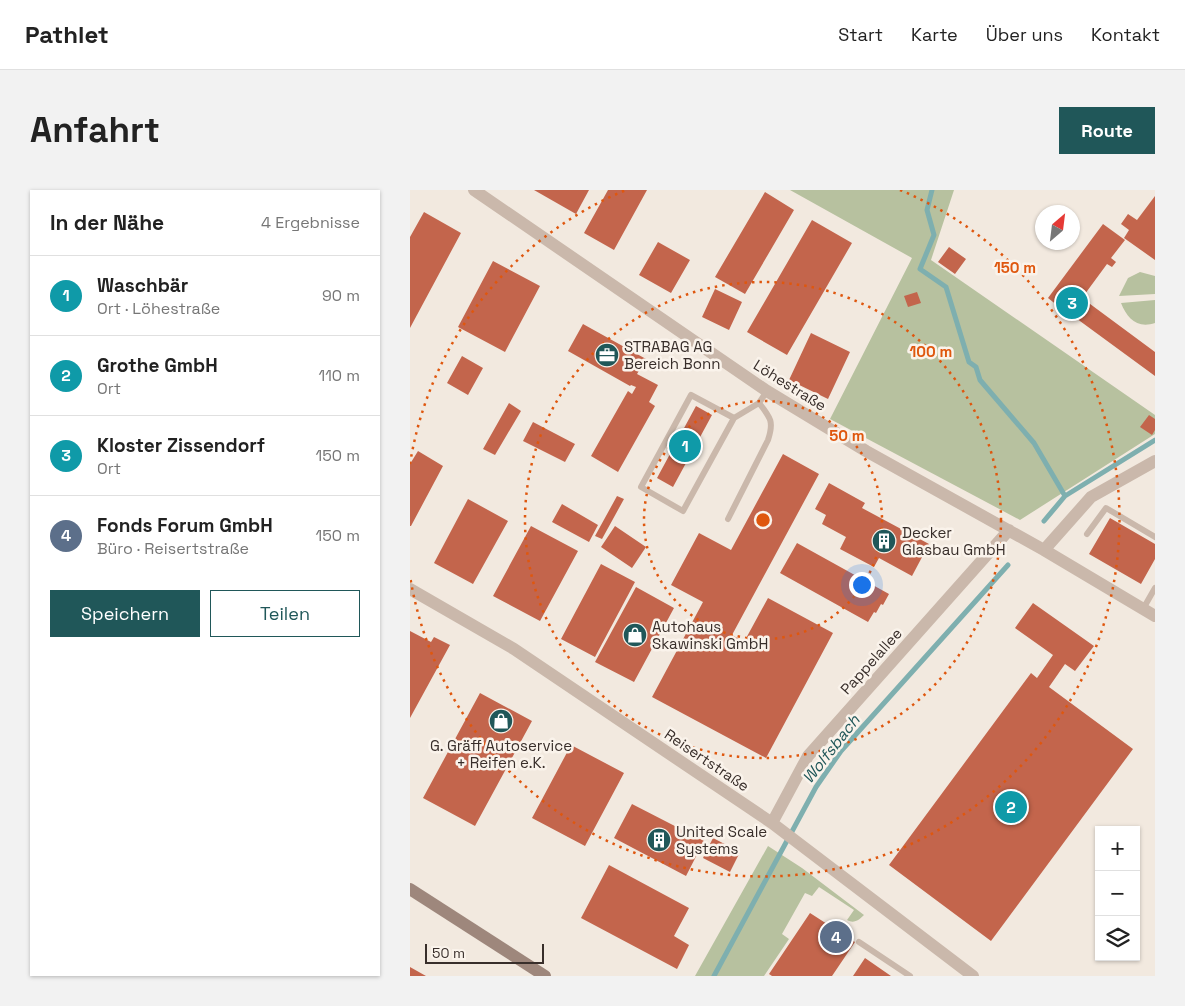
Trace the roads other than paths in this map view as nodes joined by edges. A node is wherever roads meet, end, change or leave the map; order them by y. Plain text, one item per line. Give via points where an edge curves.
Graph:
1 (474, 190) edge
2 (767, 391) junction
3 (759, 404) junction
4 (734, 418) junction
5 (1155, 460) edge
6 (728, 518) dead end
7 (1009, 530) junction
8 (1087, 534) dead end
9 (1155, 537) edge
10 (1044, 550) junction
11 (1155, 588) edge
12 (410, 589) edge
13 (1143, 610) junction
14 (1155, 616) edge
15 (777, 827) junction
16 (410, 889) edge
17 (859, 942) dead end
18 (545, 976) edge
19 (910, 976) edge
20 (973, 976) edge

1 - 2 street, Löhestraße
2 - 3 lane
2 - 7 street, Löhestraße via 866,451
3 - 4 lane
3 - 6 lane via 769,415 772,428
4 - 4 lane via 683,511 641,487 691,395
5 - 10 street via 1091,497
7 - 10 street, Löhestraße
7 - 15 street, Pappelallee via 808,756
8 - 9 lane via 1106,508
10 - 13 street, Löhestraße
11 - 13 lane
12 - 15 street, Reisertstraße via 514,649
13 - 14 street, Löhestraße
15 - 20 street, Reisertstraße
16 - 18 main road
17 - 19 lane

